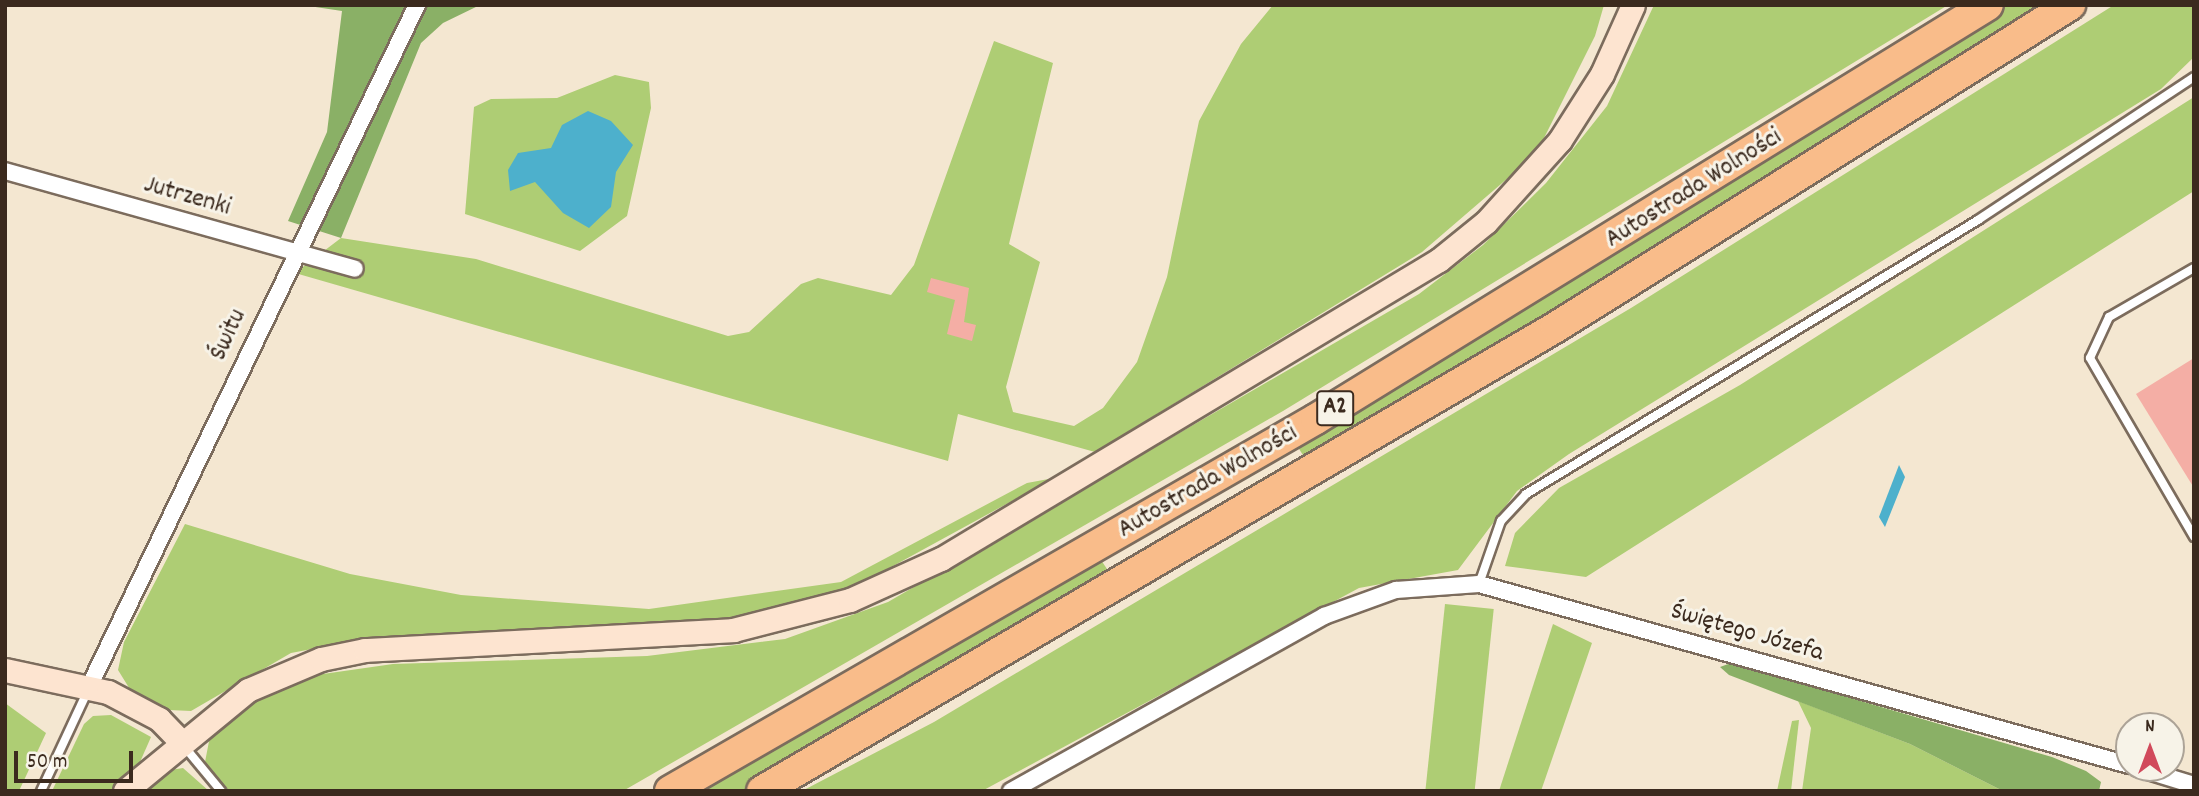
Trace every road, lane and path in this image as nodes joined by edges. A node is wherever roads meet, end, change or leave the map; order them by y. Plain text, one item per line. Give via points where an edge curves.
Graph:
1 (417, 5) edge
2 (1633, 5) edge
3 (1988, 5) edge
4 (2070, 5) edge
5 (2194, 77) edge
6 (5, 171) edge
7 (295, 252) junction
8 (2194, 268) edge
9 (355, 269) dead end
10 (2194, 537) edge
11 (1479, 584) junction
12 (5, 670) edge
13 (89, 687) junction
14 (179, 740) junction
15 (2115, 761) edge
16 (41, 791) edge
17 (125, 791) edge
18 (221, 791) edge
19 (670, 791) edge
20 (762, 791) edge
21 (1011, 791) edge

1 - 7 street, Świtu
2 - 14 street via 1602,74 1560,140 1486,222 1439,260 941,559 850,600 733,630 341,654 262,681
3 - 19 highway, Autostrada Wolności / A2 via 1316,419
4 - 20 highway, Autostrada Wolności / A2 via 1545,334
5 - 11 lane via 1978,220 1526,494 1501,521
6 - 7 street, Jutrzenki
7 - 9 street, Jutrzenki
7 - 13 street, Świtu
8 - 10 lane via 2109,317 2090,358
11 - 15 street, Świętego Józefa
11 - 21 street, Świętego Józefa via 1396,590 1350,605
12 - 13 street
13 - 14 street via 159,719
13 - 16 lane
14 - 17 street
14 - 18 lane

